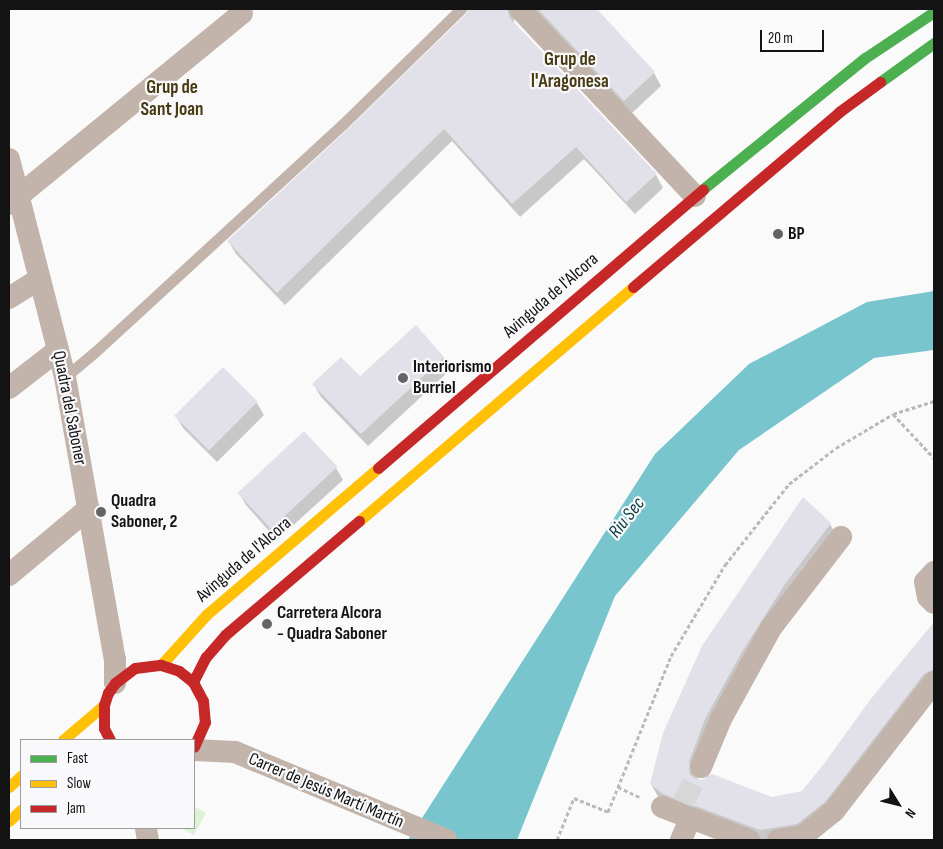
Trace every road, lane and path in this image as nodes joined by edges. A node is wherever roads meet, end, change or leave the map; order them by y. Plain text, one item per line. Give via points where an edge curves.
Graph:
1 (461, 9) edge
2 (520, 9) edge
3 (934, 12) edge
4 (242, 13) dead end
5 (934, 43) edge
6 (9, 159) edge
7 (695, 196) junction
8 (14, 201) edge
9 (39, 278) junction
10 (9, 298) edge
11 (58, 350) junction
12 (65, 377) junction
13 (9, 388) edge
14 (934, 401) edge
15 (893, 414) junction
16 (934, 458) edge
17 (89, 508) junction
18 (841, 537) dead end
19 (934, 572) edge
20 (9, 575) edge
21 (934, 603) edge
22 (125, 664) junction
23 (161, 665) junction
24 (193, 682) junction
25 (934, 682) edge
26 (115, 683) joint
27 (104, 705) junction
28 (205, 722) junction
29 (64, 739) edge
30 (110, 739) edge
31 (195, 747) edge
32 (195, 749) edge
33 (235, 752) junction
34 (701, 767) tunnel mouth
35 (20, 777) edge
36 (9, 787) edge
37 (618, 787) junction
38 (20, 811) edge
39 (678, 811) junction
40 (9, 821) edge
41 (446, 840) edge
42 (557, 840) edge
43 (681, 840) edge
44 (749, 840) edge
45 (778, 840) edge

1 - 12 lane via 335,131
2 - 7 street
3 - 7 main road, Avinguda de l'Alcora via 865,58
4 - 8 street
5 - 24 main road via 824,125 225,635 206,657
6 - 8 street, Quadra del Saboner
7 - 23 main road, Avinguda de l'Alcora via 206,615
8 - 9 street, Quadra del Saboner
9 - 10 street
9 - 11 street, Quadra del Saboner
11 - 12 street, Quadra del Saboner
11 - 13 street
12 - 17 street, Quadra del Saboner
14 - 15 path
15 - 16 path
15 - 37 path via 836,448 789,484 725,565 671,656
17 - 20 street
17 - 22 street, Quadra del Saboner
18 - 34 street via 771,628 721,719
19 - 21 street via 925,582 928,597
22 - 23 main road
22 - 26 street, Quadra del Saboner
23 - 24 main road via 179,671
24 - 28 main road via 203,701
25 - 45 street via 834,811 803,836
26 - 27 main road
27 - 29 main road
27 - 30 main road via 104,728
28 - 31 main road
28 - 33 street, Carrer de Jesús Martí Martín
32 - 33 street, Carrer de Jesús Martí Martín
33 - 41 street, Carrer de Jesús Martí Martín
35 - 36 main road
37 - 39 path
37 - 42 path via 608,812 574,798
38 - 40 main road
39 - 43 street
39 - 44 street

